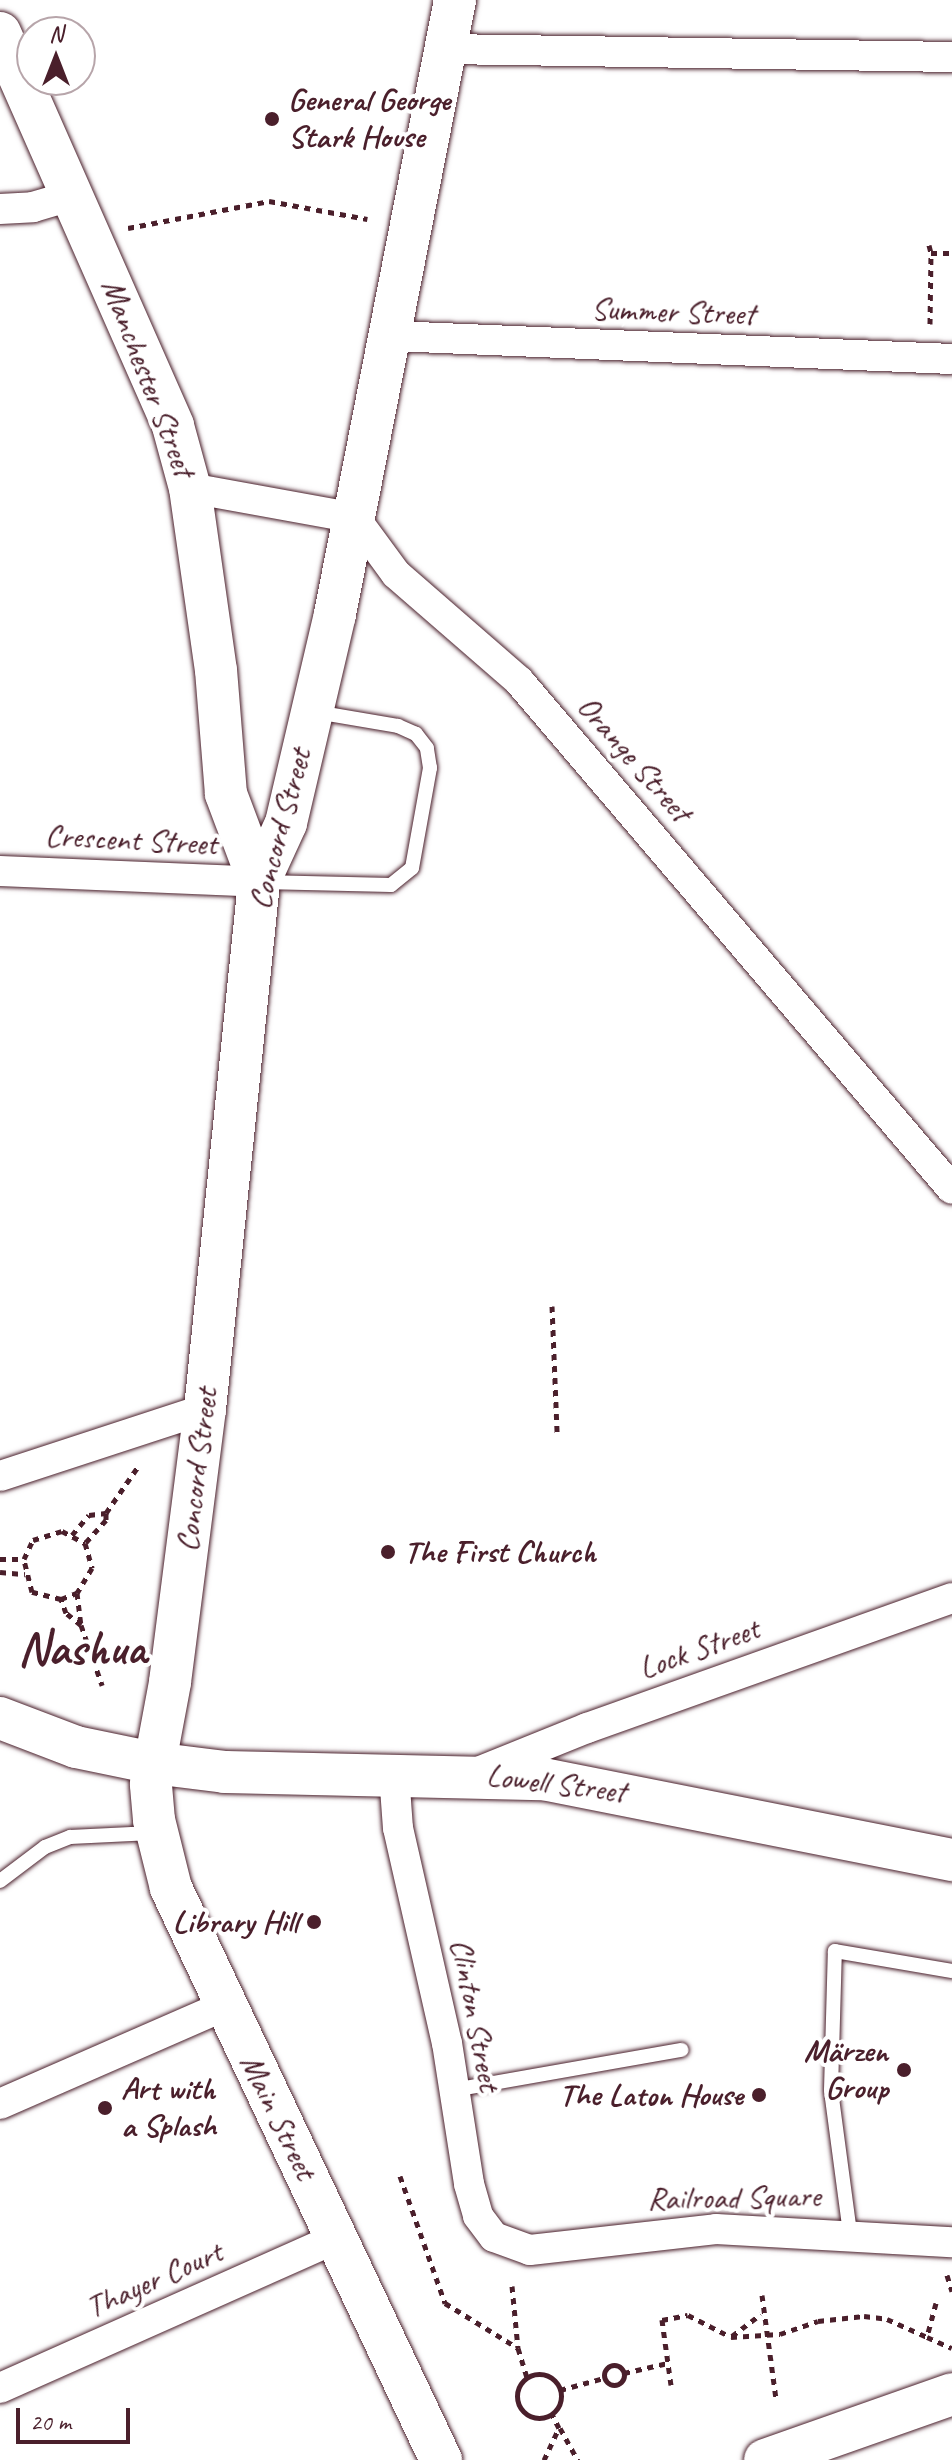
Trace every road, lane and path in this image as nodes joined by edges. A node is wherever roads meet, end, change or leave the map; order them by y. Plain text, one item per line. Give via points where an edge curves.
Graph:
1 (455, 0) edge
2 (0, 33) edge
3 (445, 49) junction
4 (952, 57) edge
5 (74, 195) junction
6 (0, 209) edge
7 (367, 219) dead end
8 (126, 229) dead end
9 (929, 245) dead end
10 (931, 253) junction
11 (952, 253) edge
12 (930, 329) dead end
13 (392, 336) junction
14 (952, 359) edge
15 (190, 488) junction
16 (355, 518) junction
17 (312, 711) junction
18 (0, 871) edge
19 (259, 882) junction
20 (952, 1189) edge
21 (552, 1306) dead end
22 (205, 1409) junction
23 (557, 1433) dead end
24 (139, 1465) dead end
25 (0, 1476) edge
26 (106, 1513) junction
27 (72, 1535) junction
28 (85, 1543) junction
29 (0, 1559) edge
30 (24, 1559) junction
31 (0, 1572) edge
32 (25, 1574) junction
33 (77, 1593) junction
34 (952, 1598) edge
35 (61, 1599) junction
36 (81, 1625) junction
37 (102, 1685) dead end
38 (0, 1718) edge
39 (153, 1763) junction
40 (394, 1774) junction
41 (473, 1774) junction
42 (157, 1834) junction
43 (952, 1860) edge
44 (0, 1881) edge
45 (952, 1971) edge
46 (224, 2006) junction
47 (682, 2050) dead end
48 (454, 2090) junction
49 (0, 2104) edge
50 (400, 2176) dead end
51 (850, 2233) junction
52 (337, 2238) junction
53 (519, 2248) joint
54 (950, 2257) edge
55 (512, 2286) dead end
56 (952, 2291) edge
57 (762, 2295) dead end
58 (936, 2303) dead end
59 (761, 2314) junction
60 (764, 2336) junction
61 (731, 2337) junction
62 (927, 2337) junction
63 (518, 2348) junction
64 (952, 2348) edge
65 (668, 2363) junction
66 (624, 2373) junction
67 (527, 2377) junction
68 (604, 2378) junction
69 (671, 2385) dead end
70 (0, 2388) edge
71 (560, 2390) junction
72 (952, 2394) edge
73 (776, 2399) dead end
74 (552, 2414) junction
75 (559, 2428) junction
76 (441, 2460) edge
77 (544, 2460) edge
78 (578, 2460) edge
79 (765, 2460) edge

1 - 3 main road, Concord Street
2 - 5 main road, Manchester Street
3 - 4 street
3 - 13 main road, Concord Street
5 - 6 street via 33,207
5 - 15 main road, Manchester Street via 157,382
7 - 8 path via 269,201
9 - 10 path
10 - 11 path
10 - 12 path
13 - 14 street, Summer Street
13 - 16 main road, Concord Street
15 - 16 street
15 - 19 main road, Manchester Street via 216,670 226,794
16 - 17 main road, Concord Street
16 - 20 street, Orange Street via 396,574 519,681
17 - 19 main road, Concord Street via 286,823
17 - 19 lane via 398,726 416,734 427,748 430,768 412,868 391,885
18 - 19 street, Crescent Street
19 - 22 main road, Concord Street
21 - 23 path
22 - 25 street
22 - 39 main road, Concord Street via 168,1697
24 - 26 path
26 - 27 path via 89,1515
26 - 28 path via 106,1520
27 - 28 path
27 - 30 path via 62,1531 33,1540
28 - 33 path via 92,1568
29 - 30 path
30 - 32 path
31 - 32 path
32 - 35 path via 32,1592
33 - 35 path
33 - 36 path
34 - 41 street, Lock Street via 601,1722
35 - 36 path via 66,1613
36 - 37 path
38 - 39 main road, Lowell Street via 76,1747
39 - 40 main road, Lowell Street via 225,1772
39 - 42 main road, Main Street
40 - 41 main road, Lowell Street
40 - 48 street, Clinton Street via 398,1828
41 - 43 main road, Lowell Street via 596,1787
42 - 44 lane via 70,1837 45,1847
42 - 46 main road, Main Street via 171,1888
45 - 51 lane via 835,1951 831,2090
46 - 49 street
46 - 52 main road, Main Street
47 - 48 lane
48 - 53 street, Clinton Street via 478,2216 494,2237
50 - 63 path via 445,2303
51 - 53 street, Railroad Square via 716,2229
51 - 54 street, Railroad Square
52 - 70 street, Thayer Court
52 - 76 main road, Main Street
54 - 56 path
55 - 63 path
57 - 59 path
58 - 62 path
59 - 60 path
59 - 61 path
60 - 61 path
60 - 62 path via 818,2321 875,2316
60 - 73 path
61 - 65 path via 694,2315 662,2320
62 - 64 path
63 - 67 path
65 - 66 path
65 - 69 path
66 - 68 path via 617,2385
66 - 68 path via 614,2365
67 - 71 path via 549,2376
67 - 74 path via 517,2395 520,2408 538,2418
68 - 71 path
71 - 74 path
72 - 79 main road
74 - 75 path
75 - 77 path
75 - 78 path

